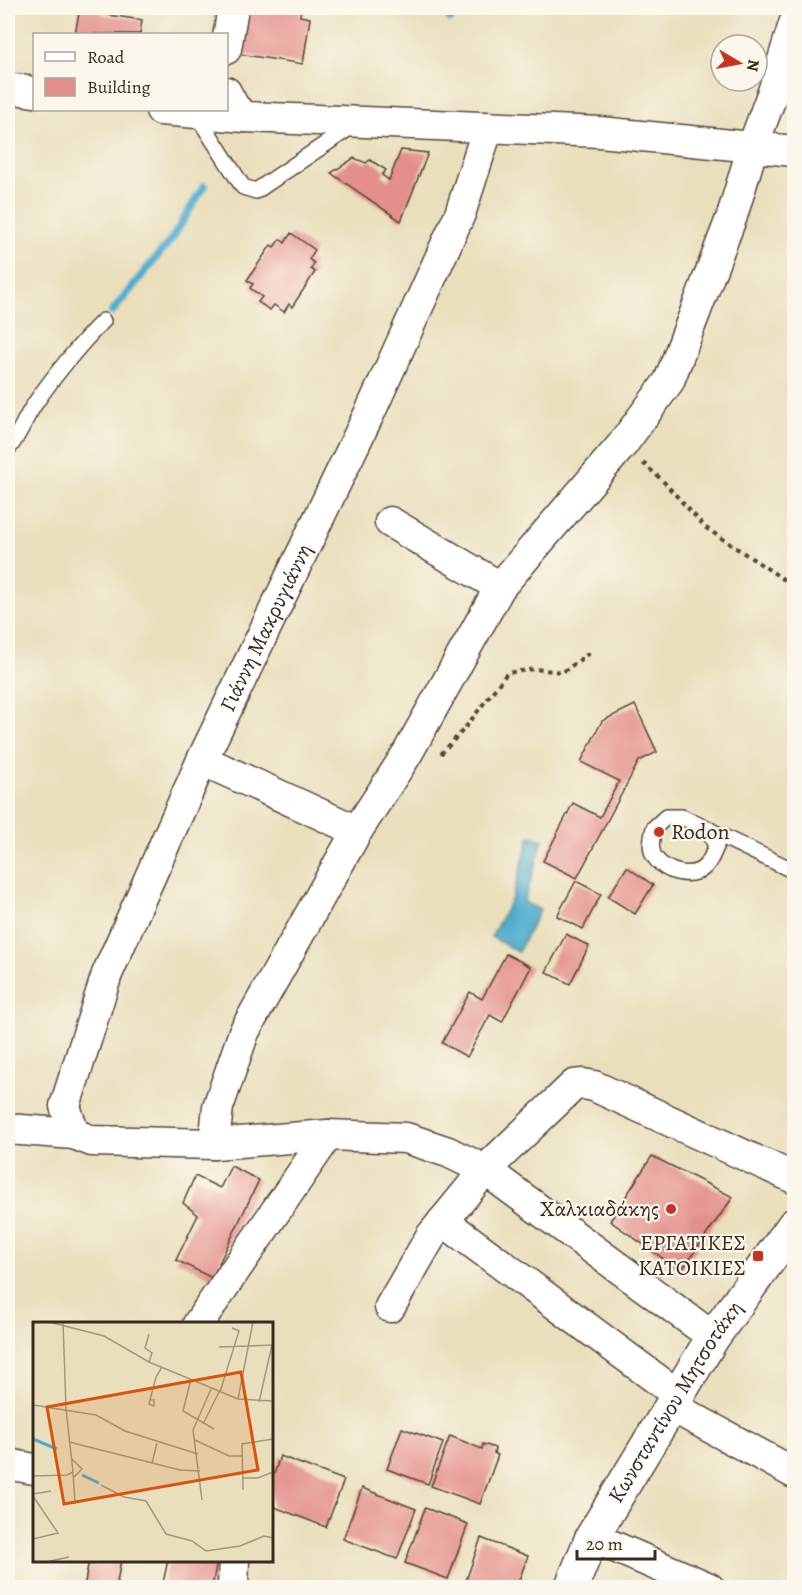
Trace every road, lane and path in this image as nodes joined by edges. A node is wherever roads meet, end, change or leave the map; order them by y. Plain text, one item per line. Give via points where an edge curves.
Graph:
1 (233, 8) edge
2 (795, 24) edge
3 (228, 37) edge
4 (8, 88) edge
5 (33, 92) edge
6 (228, 96) edge
7 (178, 111) edge
8 (195, 112) junction
9 (245, 117) junction
10 (357, 122) junction
11 (488, 128) junction
12 (753, 146) junction
13 (795, 151) edge
14 (104, 321) dead end
15 (622, 445) junction
16 (8, 449) edge
17 (390, 522) dead end
18 (795, 580) edge
19 (500, 587) junction
20 (592, 651) dead end
21 (407, 754) junction
22 (202, 760) junction
23 (709, 829) junction
24 (357, 831) junction
25 (795, 871) edge
26 (8, 1129) edge
27 (74, 1134) junction
28 (328, 1135) junction
29 (214, 1144) junction
30 (485, 1170) junction
31 (795, 1178) edge
32 (443, 1221) junction
33 (795, 1225) edge
34 (390, 1307) dead end
35 (199, 1322) edge
36 (713, 1337) junction
37 (675, 1401) junction
38 (8, 1464) edge
39 (33, 1469) edge
40 (795, 1473) edge
41 (592, 1538) junction
42 (234, 1562) edge
43 (233, 1587) edge
44 (571, 1587) edge
45 (709, 1587) edge

1 - 3 street
2 - 12 street
4 - 5 street
6 - 9 street
7 - 8 street
8 - 9 street
8 - 10 lane via 243,187 256,190
9 - 10 street
10 - 11 street
11 - 12 street via 600,132
11 - 22 street, Γιάννη Μακρυγιάννη via 460,214 371,410
12 - 13 street
12 - 15 street via 732,216 669,381
14 - 16 lane via 34,405
15 - 18 path via 661,479 706,528 783,579
15 - 19 street
17 - 19 street
19 - 21 street
20 - 21 path via 563,672 534,669 507,673 441,754
21 - 24 street
22 - 24 street
22 - 27 street, Γιάννη Μακρυγιάννη via 107,974 65,1106
23 - 23 lane via 682,817 666,817 654,828 654,856 668,869 689,874 707,866 716,847
23 - 25 lane
24 - 29 street via 244,1032 218,1107
26 - 27 street
27 - 29 street via 92,1141
28 - 29 street
28 - 30 street via 406,1138
28 - 35 street
30 - 31 street via 574,1085 583,1084
30 - 32 street
30 - 36 street
32 - 34 street
32 - 37 street
33 - 36 main road, Κωνσταντίνου Μητσοτάκη
36 - 37 main road, Κωνσταντίνου Μητσοτάκη
37 - 40 street
37 - 41 main road, Κωνσταντίνου Μητσοτάκη
38 - 39 street
41 - 44 main road, Κωνσταντίνου Μητσοτάκη
41 - 45 street
42 - 43 street

